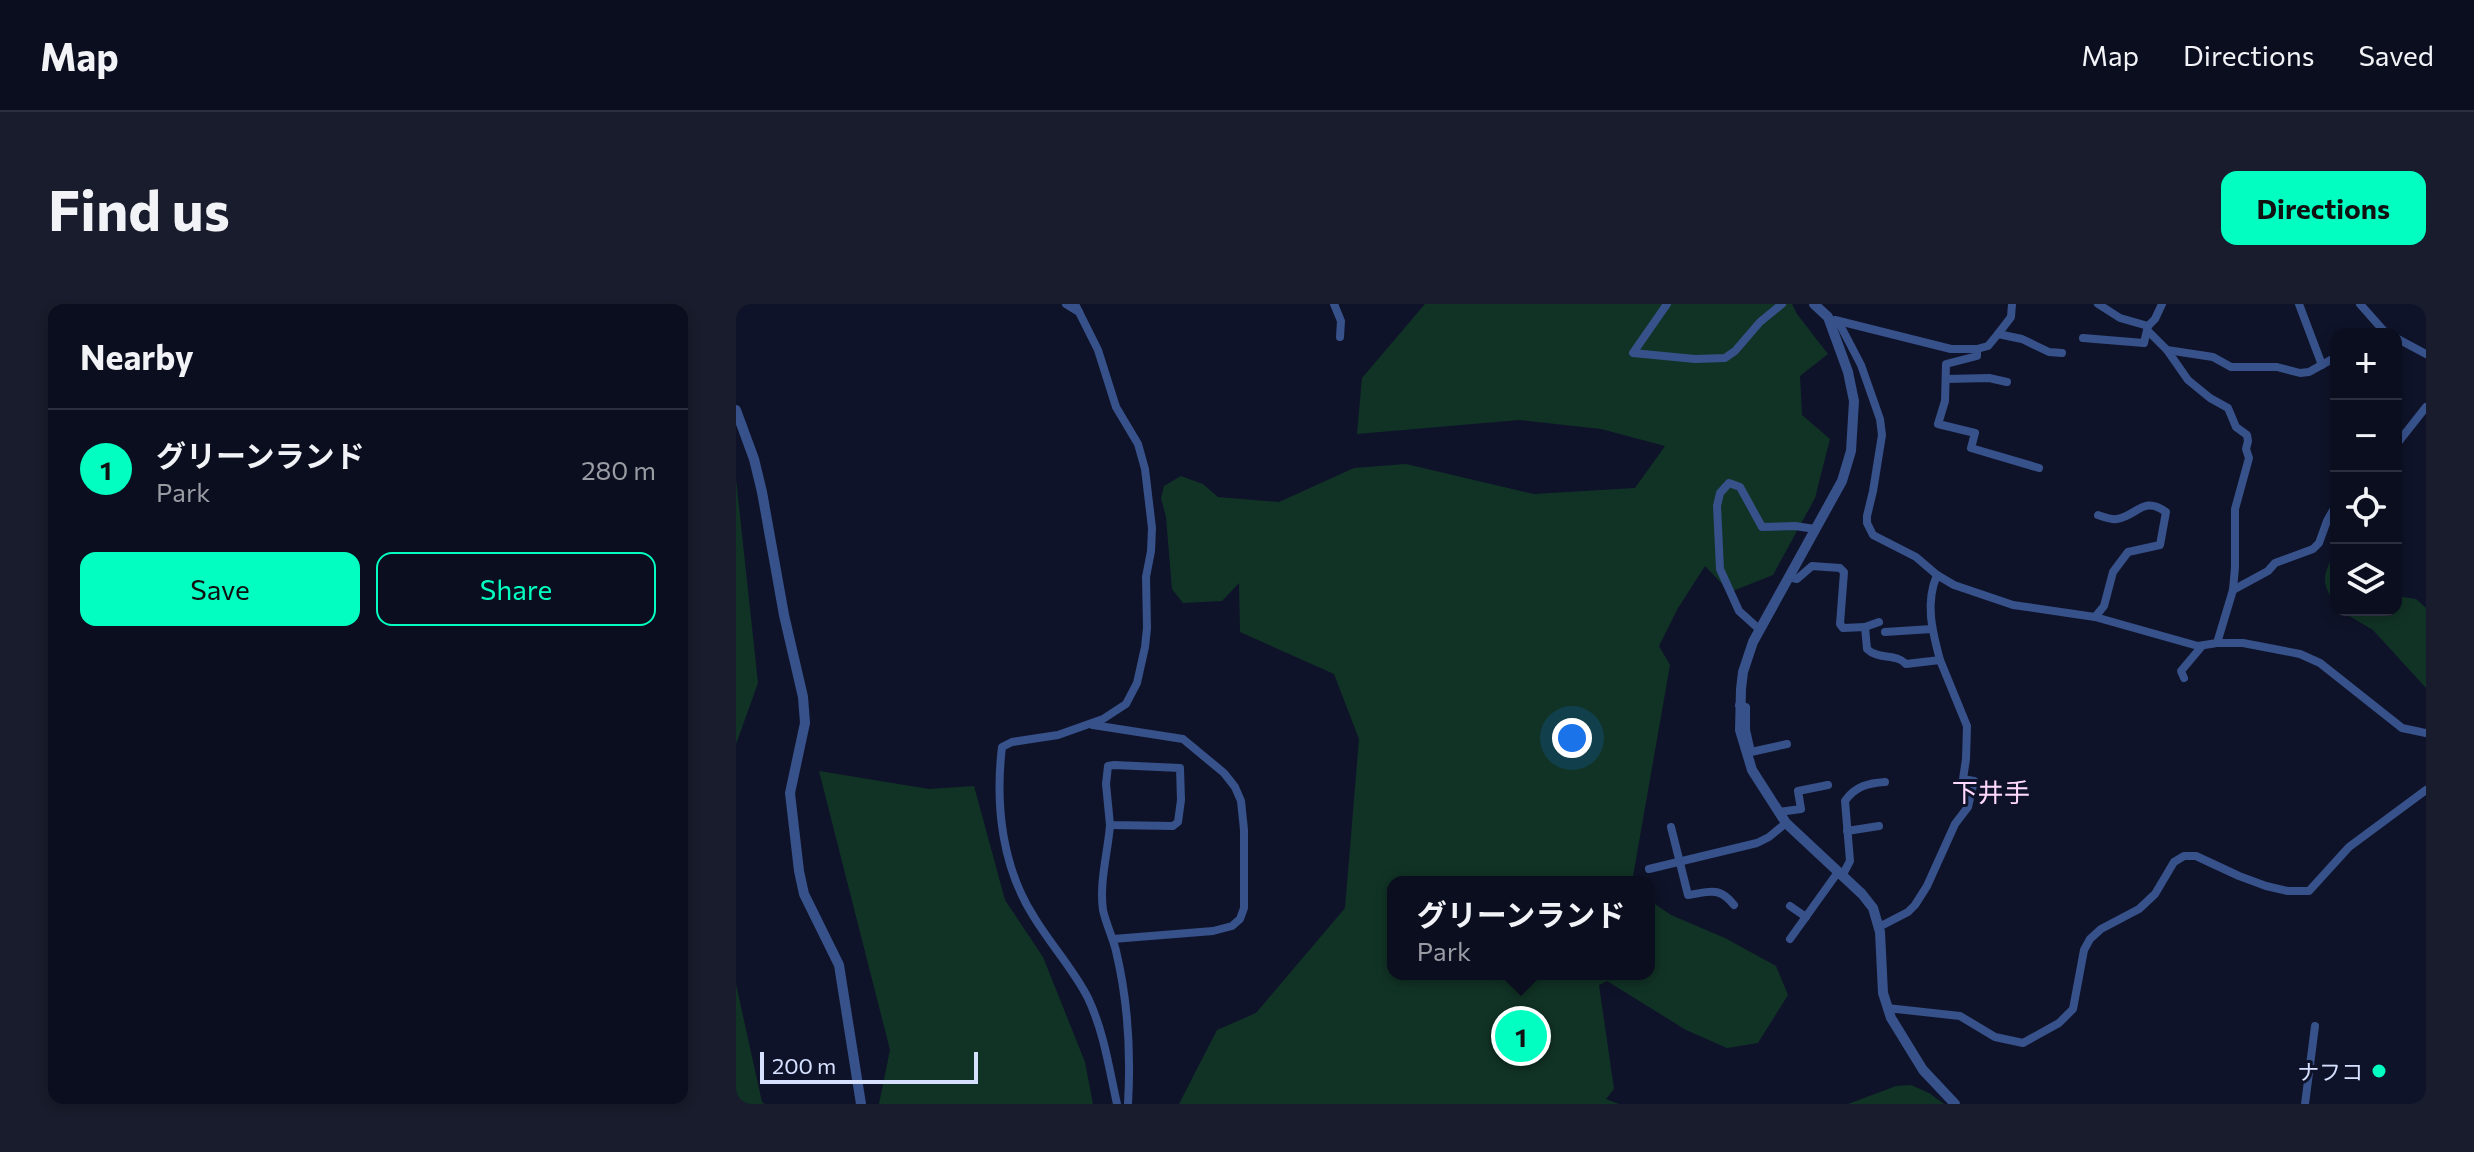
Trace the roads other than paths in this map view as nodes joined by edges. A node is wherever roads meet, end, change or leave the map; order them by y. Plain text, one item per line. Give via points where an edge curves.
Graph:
1 (1066, 304) edge
2 (1334, 304) edge
3 (1667, 304) edge
4 (1782, 304) edge
5 (1814, 304) edge
6 (2012, 304) edge
7 (2098, 304) edge
8 (2162, 304) edge
9 (2299, 304) edge
10 (2360, 304) edge
11 (1077, 308) edge
12 (1833, 319) junction
13 (2380, 328) edge
14 (2148, 329) junction
15 (1998, 334) junction
16 (1340, 337) dead end
17 (2083, 338) dead end
18 (2402, 341) edge
19 (1977, 349) junction
20 (2167, 350) junction
21 (2062, 353) dead end
22 (2426, 354) edge
23 (2330, 360) edge
24 (2322, 365) junction
25 (1946, 379) junction
26 (2007, 382) dead end
27 (2426, 407) edge
28 (736, 410) edge
29 (2402, 437) edge
30 (2039, 468) dead end
31 (2098, 515) dead end
32 (2330, 516) edge
33 (1815, 529) junction
34 (1937, 575) junction
35 (1789, 577) junction
36 (2233, 590) junction
37 (2095, 617) junction
38 (1879, 622) dead end
39 (1865, 627) junction
40 (1759, 629) junction
41 (1932, 629) junction
42 (1885, 632) dead end
43 (2217, 643) junction
44 (2202, 646) junction
45 (1940, 660) junction
46 (2184, 678) dead end
47 (1739, 705) junction
48 (1088, 724) junction
49 (2426, 733) edge
50 (1787, 744) dead end
51 (1885, 782) dead end
52 (1828, 785) dead end
53 (2426, 790) edge
54 (1779, 812) junction
55 (1786, 823) junction
56 (1110, 825) junction
57 (1879, 826) dead end
58 (1671, 827) dead end
59 (1847, 831) junction
60 (1681, 861) junction
61 (1649, 869) dead end
62 (1840, 874) junction
63 (1734, 905) dead end
64 (1790, 906) dead end
65 (1806, 917) junction
66 (1879, 927) junction
67 (1113, 939) junction
68 (1790, 939) dead end
69 (1887, 1008) junction
70 (2315, 1026) dead end
71 (861, 1104) edge
72 (1117, 1104) edge
73 (1128, 1104) edge
74 (1955, 1104) edge
75 (2305, 1104) edge

1 - 11 street
2 - 16 street
3 - 4 street via 1633,353 1725,358
5 - 12 street
6 - 15 street via 2011,317
7 - 14 street
8 - 14 street
9 - 24 street
10 - 13 street
11 - 48 street via 1098,350 1116,407 1138,444 1152,528 1147,628 1137,683 1126,704
12 - 19 street via 1951,349
12 - 33 street via 1854,401 1851,451 1842,481
12 - 34 street via 1861,365 1880,419 1869,529
14 - 17 street via 2144,343
14 - 20 street
15 - 19 street
15 - 21 street
18 - 22 street
19 - 25 street via 1977,356 1946,364
20 - 24 street via 2213,357 2231,367 2300,373
20 - 36 street via 2188,380 2228,408 2236,427 2247,435 2249,458 2235,509
23 - 24 street
25 - 26 street
25 - 30 street via 1938,424 1975,433 1971,448
27 - 29 street
28 - 71 street via 762,492 803,697 805,723 790,793 799,871 804,894 839,965
31 - 37 street via 2118,519 2145,506 2166,512 2160,545 2128,552 2113,572 2104,606
32 - 36 street via 2313,549 2275,563
33 - 35 street
33 - 40 street via 1762,527 1740,487 1724,487 1717,506 1720,569 1739,611
34 - 37 street via 2013,605
34 - 41 street via 1930,591
35 - 39 street via 1797,579 1812,566 1840,568 1840,624
35 - 40 street
36 - 43 street
37 - 44 street
38 - 39 street
39 - 45 street via 1872,655 1906,664
40 - 47 street via 1743,672
41 - 42 street
41 - 45 street
43 - 44 street
43 - 49 street via 2300,654 2320,663 2402,728
44 - 46 street via 2181,671
45 - 66 street via 1967,726 1963,779 1974,781 1972,795 1915,905
47 - 50 street via 1746,707 1751,752
47 - 54 street via 1752,770
48 - 67 street via 1183,739 1224,773 1243,812 1240,919 1213,931
48 - 72 street via 1002,747 1000,815 1020,894 1087,996 1101,1029
51 - 59 street via 1867,783 1849,795 1844,807
52 - 54 street via 1798,791 1801,809
53 - 69 street via 2349,847 2309,891 2266,886 2196,856 2174,862 2139,909 2090,939 2073,1009 2023,1043 1995,1037 1960,1016
54 - 55 street
55 - 60 street via 1757,843
55 - 62 street
56 - 56 street via 1108,766 1180,768 1178,822
56 - 67 street via 1103,911
57 - 59 street
58 - 60 street
59 - 62 street via 1850,861
60 - 61 street
60 - 63 street via 1688,895 1723,892
62 - 65 street
62 - 66 street via 1873,908
64 - 65 street
65 - 68 street
66 - 69 street
67 - 73 street via 1129,1042
69 - 74 street via 1923,1070
70 - 75 street

